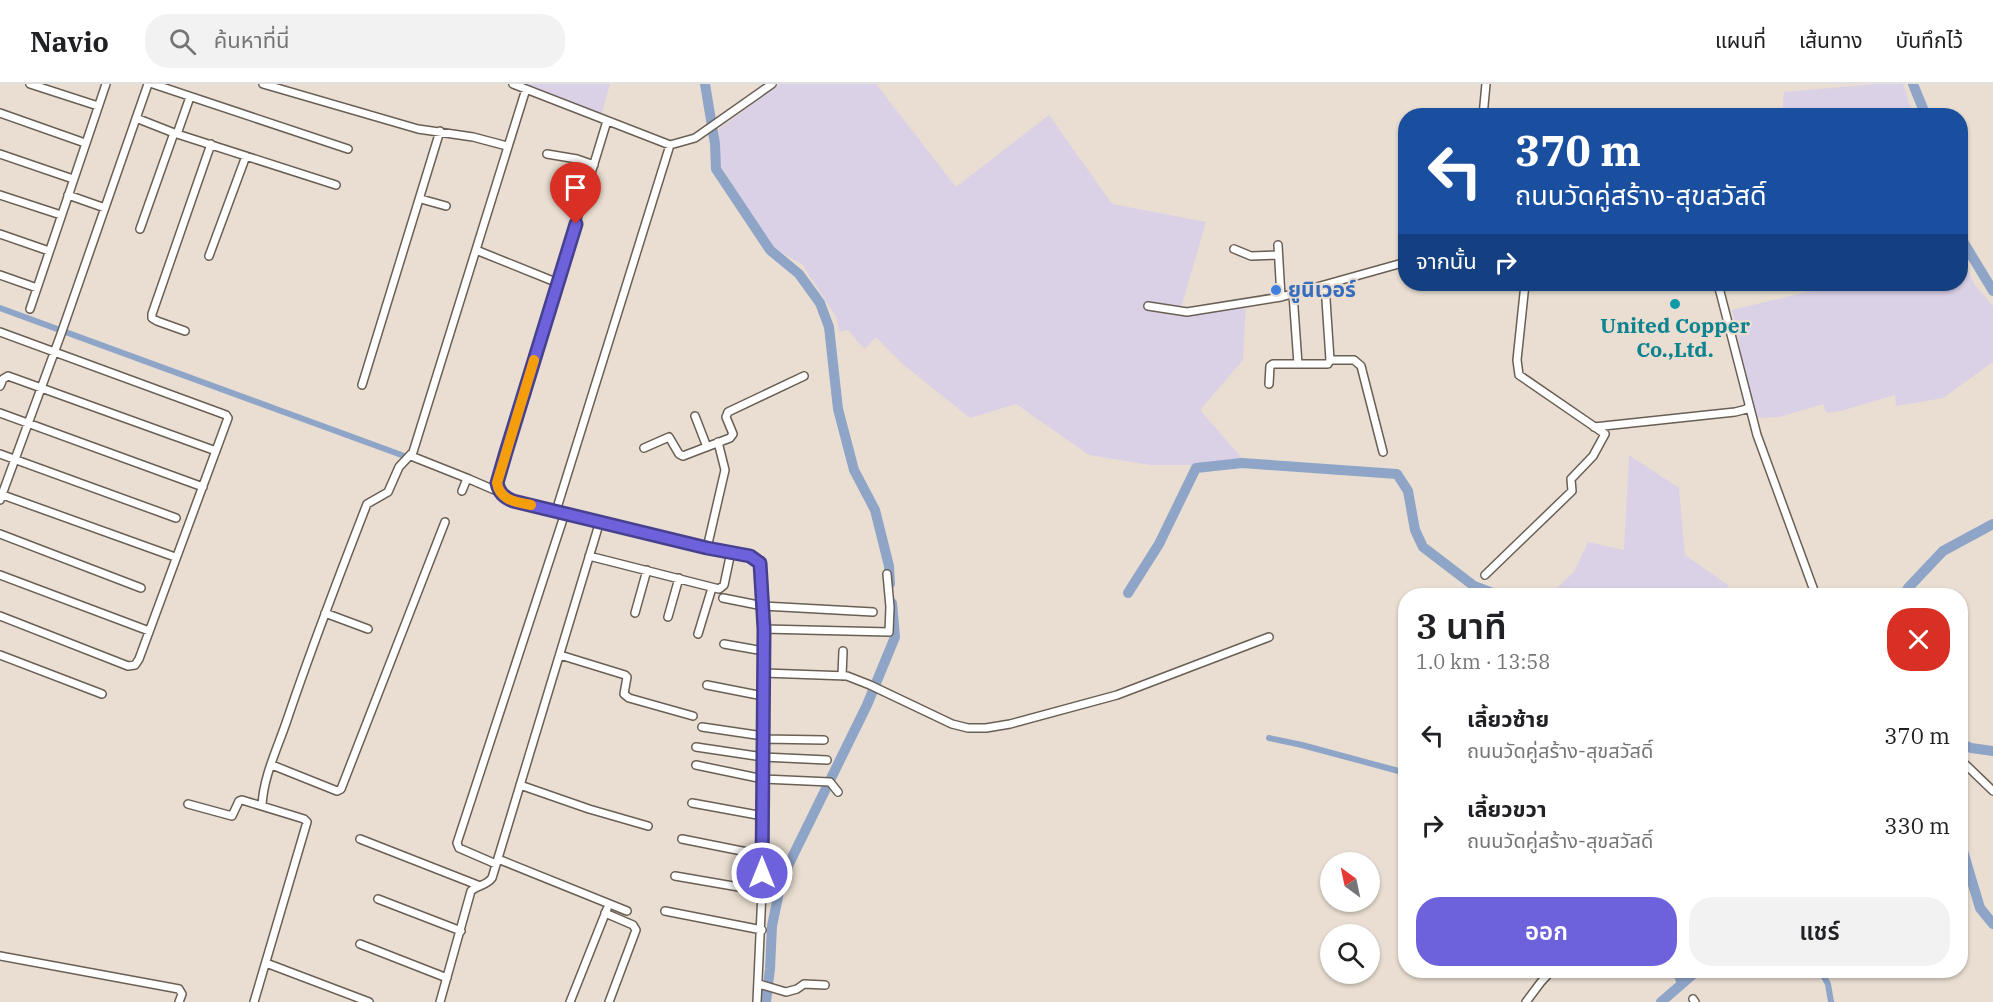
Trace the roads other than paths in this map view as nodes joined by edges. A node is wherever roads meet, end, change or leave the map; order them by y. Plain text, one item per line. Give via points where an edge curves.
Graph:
1 (30, 84) edge
2 (106, 84) edge
3 (148, 84) edge
4 (153, 84) edge
5 (263, 84) edge
6 (513, 84) edge
7 (772, 84) edge
8 (1486, 84) edge
9 (526, 89) junction
10 (190, 97) junction
11 (98, 106) junction
12 (1484, 108) edge
13 (0, 113) edge
14 (136, 118) junction
15 (607, 121) junction
16 (440, 131) junction
17 (175, 133) junction
18 (85, 143) junction
19 (211, 144) junction
20 (670, 145) junction
21 (507, 146) junction
22 (348, 149) dead end
23 (0, 154) edge
24 (547, 154) dead end
25 (246, 156) junction
26 (594, 165) junction
27 (73, 179) junction
28 (336, 185) dead end
29 (0, 195) edge
30 (68, 195) junction
31 (421, 199) junction
32 (446, 206) dead end
33 (105, 208) junction
34 (61, 215) junction
35 (140, 229) dead end
36 (0, 234) edge
37 (1278, 245) dead end
38 (1234, 249) dead end
39 (476, 250) junction
40 (49, 251) junction
41 (1278, 255) junction
42 (208, 256) dead end
43 (1398, 264) edge
44 (0, 275) edge
45 (558, 283) junction
46 (1326, 285) junction
47 (37, 288) junction
48 (1524, 291) edge
49 (1720, 291) edge
50 (1293, 294) junction
51 (1281, 297) junction
52 (1148, 306) dead end
53 (30, 309) dead end
54 (185, 331) dead end
55 (0, 332) edge
56 (55, 351) junction
57 (1330, 360) junction
58 (1298, 364) junction
59 (804, 376) dead end
60 (1269, 384) dead end
61 (362, 385) dead end
62 (0, 386) edge
63 (41, 387) junction
64 (1748, 407) junction
65 (0, 413) edge
66 (695, 416) dead end
67 (28, 423) junction
68 (1594, 427) junction
69 (718, 442) junction
70 (706, 447) junction
71 (644, 448) dead end
72 (216, 451) junction
73 (1383, 452) dead end
74 (0, 454) edge
75 (411, 456) junction
76 (15, 459) junction
77 (469, 479) junction
78 (203, 487) junction
79 (462, 491) dead end
80 (499, 492) junction
81 (1, 496) edge
82 (556, 511) junction
83 (565, 513) junction
84 (176, 518) dead end
85 (600, 521) junction
86 (445, 522) dead end
87 (0, 534) edge
88 (707, 548) junction
89 (731, 552) junction
90 (589, 556) junction
91 (175, 557) junction
92 (647, 570) junction
93 (886, 574) dead end
94 (0, 575) edge
95 (1485, 576) dead end
96 (679, 578) junction
97 (141, 588) dead end
98 (712, 588) junction
99 (1813, 588) edge
100 (723, 598) dead end
101 (763, 606) junction
102 (873, 612) dead end
103 (325, 613) junction
104 (634, 613) dead end
105 (0, 616) edge
106 (668, 617) dead end
107 (368, 629) dead end
108 (764, 629) junction
109 (149, 631) junction
110 (698, 634) dead end
111 (1269, 638) dead end
112 (724, 644) dead end
113 (764, 651) junction
114 (843, 651) dead end
115 (560, 654) junction
116 (0, 655) edge
117 (764, 673) junction
118 (842, 676) junction
119 (707, 685) dead end
120 (102, 694) dead end
121 (763, 696) junction
122 (693, 716) dead end
123 (702, 727) dead end
124 (763, 737) junction
125 (824, 740) dead end
126 (696, 747) dead end
127 (763, 757) junction
128 (827, 760) dead end
129 (272, 765) junction
130 (696, 765) dead end
131 (1968, 767) edge
132 (763, 779) junction
133 (520, 785) junction
134 (1993, 791) edge
135 (838, 792) dead end
136 (692, 803) dead end
137 (188, 804) dead end
138 (262, 806) junction
139 (763, 816) junction
140 (648, 826) dead end
141 (360, 839) dead end
142 (682, 839) dead end
143 (762, 855) junction
144 (497, 862) junction
145 (675, 876) dead end
146 (480, 886) junction
147 (762, 891) junction
148 (378, 898) dead end
149 (609, 904) junction
150 (627, 911) dead end
151 (665, 911) dead end
152 (605, 913) junction
153 (762, 930) junction
154 (461, 931) junction
155 (360, 944) dead end
156 (0, 956) edge
157 (266, 963) junction
158 (447, 978) junction
159 (1545, 978) edge
160 (761, 984) junction
161 (825, 985) dead end
162 (179, 1002) edge
163 (254, 1002) edge
164 (369, 1002) edge
165 (440, 1002) edge
166 (570, 1002) edge
167 (609, 1002) edge
168 (758, 1002) edge
169 (1526, 1002) edge

1 - 11 street
2 - 11 street
3 - 14 street
4 - 10 street
5 - 16 street via 409,127
6 - 9 street
7 - 20 street via 709,130
8 - 12 street
9 - 15 street
9 - 21 street
10 - 17 street
10 - 22 street
11 - 18 street
13 - 18 street
14 - 17 street
14 - 33 street
15 - 20 street
15 - 26 street
16 - 21 street
16 - 31 street
17 - 19 street
17 - 35 street
18 - 27 street
19 - 25 street
19 - 54 street via 152,314 157,321
20 - 82 street
21 - 39 street
23 - 27 street
24 - 26 street
25 - 28 street
25 - 42 street
26 - 45 street
27 - 30 street
29 - 34 street
30 - 33 street
30 - 34 street
31 - 32 street
31 - 61 street
33 - 56 street
34 - 40 street
36 - 40 street
37 - 41 street
38 - 41 street via 1251,256
39 - 45 street
39 - 75 street
40 - 47 street
41 - 51 street
43 - 46 street
44 - 47 street
45 - 80 street via 497,483
46 - 50 street
46 - 57 street
47 - 53 street
48 - 68 street via 1519,375
49 - 64 street
50 - 51 street
50 - 58 street
51 - 52 street via 1187,312
55 - 56 street
56 - 63 street
56 - 72 street via 227,415
57 - 58 street via 1328,364
57 - 73 street via 1354,360 1361,366
58 - 60 street via 1270,366
59 - 69 street via 728,412 726,417 733,434
62 - 63 street via 8,376
63 - 67 street
63 - 72 street
64 - 68 street
64 - 99 street
65 - 67 street
66 - 70 street
67 - 76 street
67 - 78 street
68 - 95 street via 1605,434 1593,456 1571,479 1572,491
69 - 70 street
69 - 88 street via 725,470
70 - 71 street via 682,456 669,437
72 - 78 street
74 - 76 street
75 - 77 street
75 - 103 street via 399,466 388,492 367,504
76 - 81 street
76 - 84 street
77 - 79 street
77 - 80 street
78 - 91 street
80 - 82 street via 513,501
81 - 91 street
82 - 83 street
83 - 85 street
83 - 144 street via 458,843 459,848
85 - 88 street
85 - 90 street
86 - 129 street via 341,789 336,791
87 - 97 street
88 - 89 street
89 - 98 street via 723,587
89 - 101 street via 754,557 760,563
90 - 92 street
90 - 115 street
91 - 109 street
92 - 96 street
92 - 104 street
93 - 108 street via 890,632
94 - 109 street
96 - 98 street
96 - 106 street
98 - 110 street
100 - 101 street
101 - 102 street
101 - 108 street
103 - 107 street
103 - 129 street
105 - 109 street via 132,666 138,662
108 - 113 street
111 - 118 street via 1117,694 995,727 952,724
112 - 113 street
113 - 117 street
114 - 118 street
115 - 122 street via 625,675 624,694 628,698
115 - 133 street
116 - 120 street
117 - 118 street
117 - 121 street
119 - 121 street
121 - 124 street
123 - 124 street
124 - 125 street
124 - 127 street
126 - 127 street
127 - 128 street
127 - 132 street
129 - 138 street
130 - 132 street
131 - 134 street
132 - 135 street via 828,781
132 - 139 street
133 - 140 street
133 - 144 street
136 - 139 street
137 - 138 street via 230,816 241,800
138 - 157 street via 307,822
139 - 143 street
141 - 146 street
142 - 143 street
143 - 147 street
144 - 146 street via 489,882
144 - 149 street
145 - 147 street
146 - 154 street via 471,891
147 - 153 street
148 - 154 street
149 - 150 street
149 - 152 street
151 - 153 street
152 - 166 street
152 - 167 street via 636,930
153 - 160 street
154 - 158 street
155 - 158 street
156 - 162 street via 179,988
157 - 163 street
157 - 164 street
158 - 165 street
159 - 169 street
160 - 161 street via 786,992 804,984
160 - 168 street

